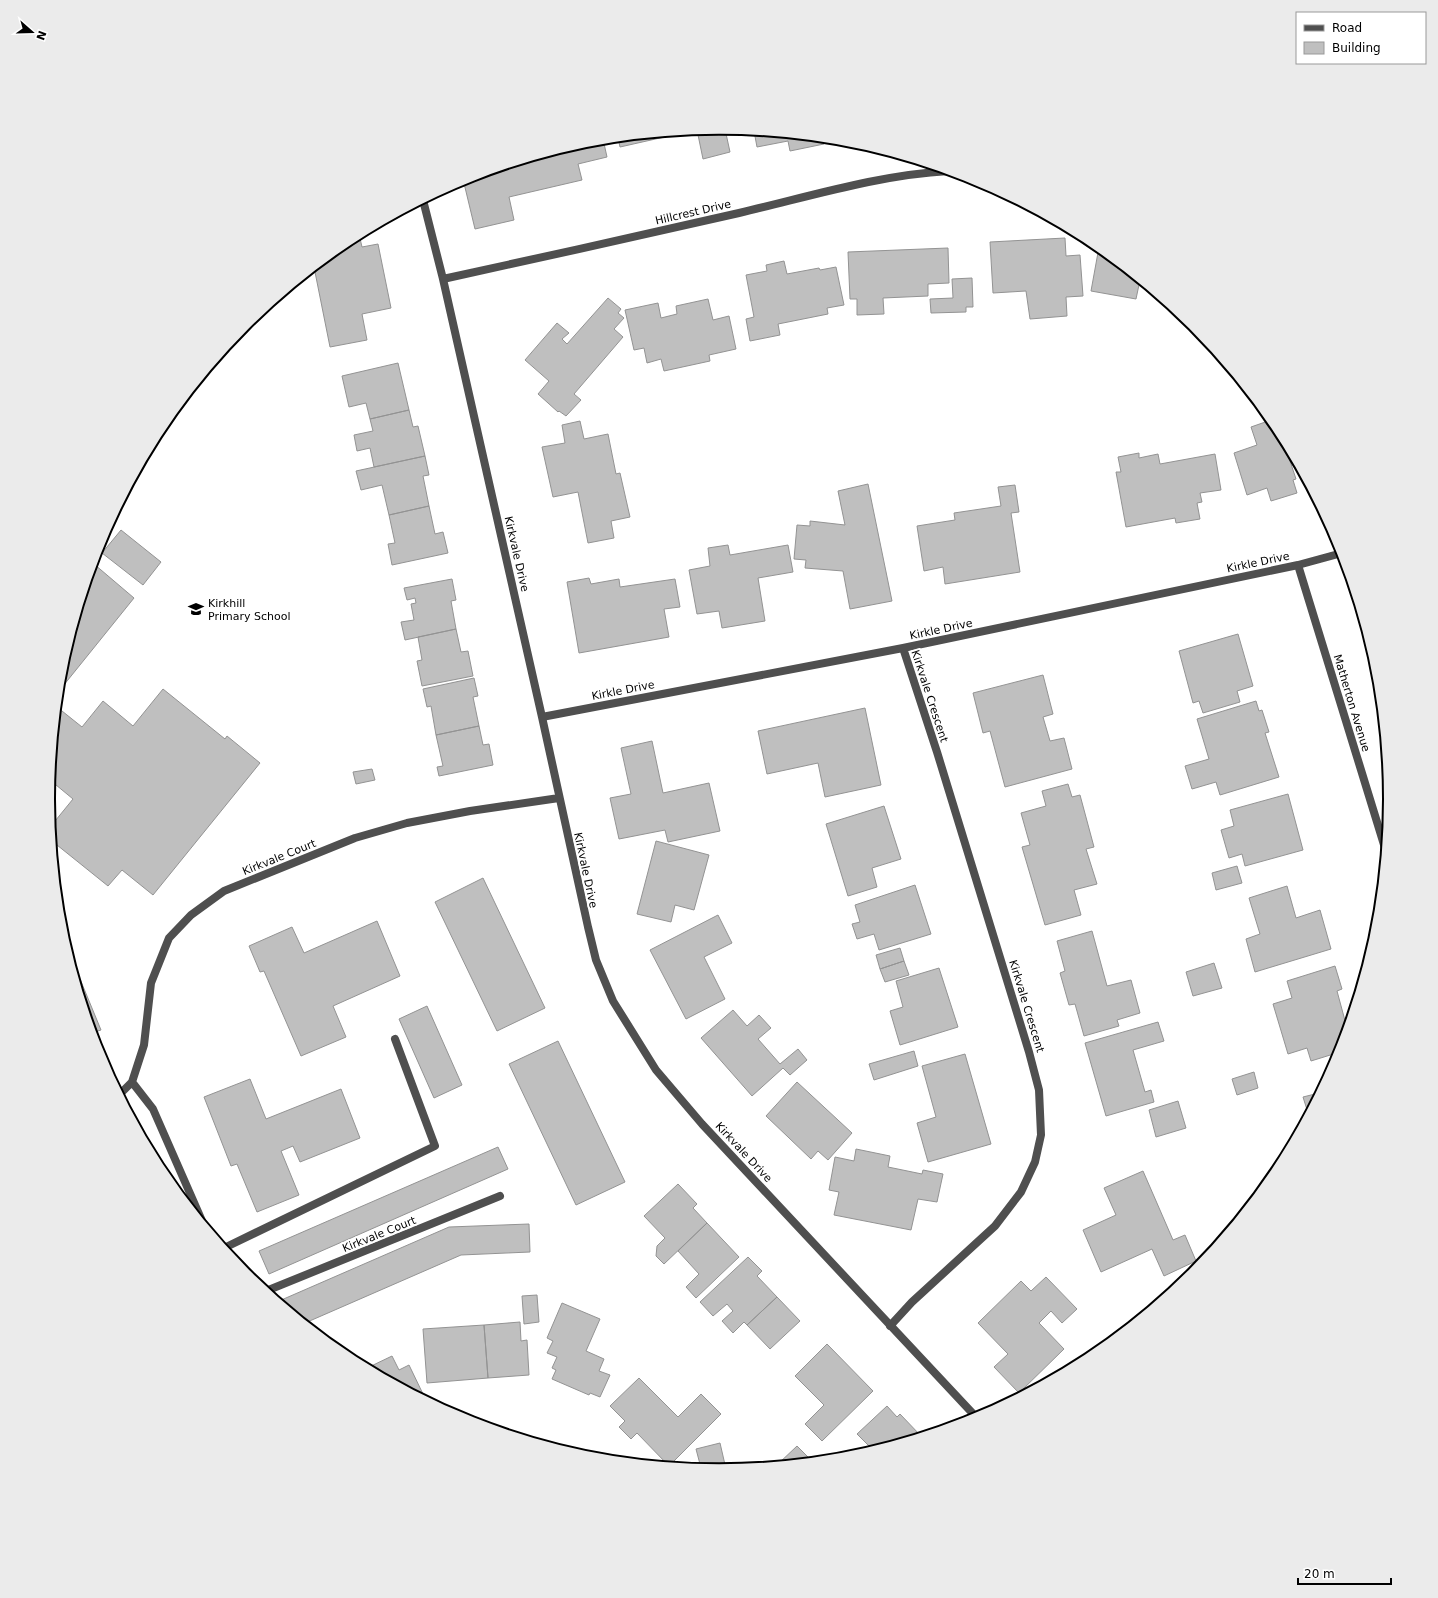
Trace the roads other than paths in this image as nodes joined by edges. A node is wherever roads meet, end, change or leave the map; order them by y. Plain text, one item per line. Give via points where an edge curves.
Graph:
1 (936, 171) edge
2 (424, 204) edge
3 (443, 279) junction
4 (1336, 555) edge
5 (1298, 565) junction
6 (903, 648) junction
7 (542, 717) junction
8 (559, 798) junction
9 (1382, 839) edge
10 (394, 1039) dead end
11 (132, 1082) junction
12 (122, 1092) edge
13 (500, 1196) dead end
14 (197, 1209) edge
15 (228, 1246) edge
16 (271, 1289) edge
17 (890, 1326) junction
18 (972, 1412) edge

1 - 3 street, Hillcrest Drive via 834,188 740,213
2 - 3 street, Kirkvale Drive
3 - 7 street, Kirkvale Drive
4 - 5 street, Kirkle Drive
5 - 6 street, Kirkle Drive
5 - 9 street, Matherton Avenue
6 - 7 street, Kirkle Drive
6 - 17 street, Kirkvale Crescent via 1030,1052 1039,1090 1042,1135 1035,1162 1021,1192 995,1226 912,1302
7 - 8 street, Kirkvale Drive
8 - 11 street, Kirkvale Court via 407,823 354,838 224,891 191,915 169,938 152,983 144,1044
8 - 17 street, Kirkvale Drive via 596,960 613,1001 656,1070
10 - 15 street via 436,1146
11 - 12 street, Kirkvale Court
11 - 14 street via 154,1109
13 - 16 street, Kirkvale Court
17 - 18 street, Kirkvale Drive

